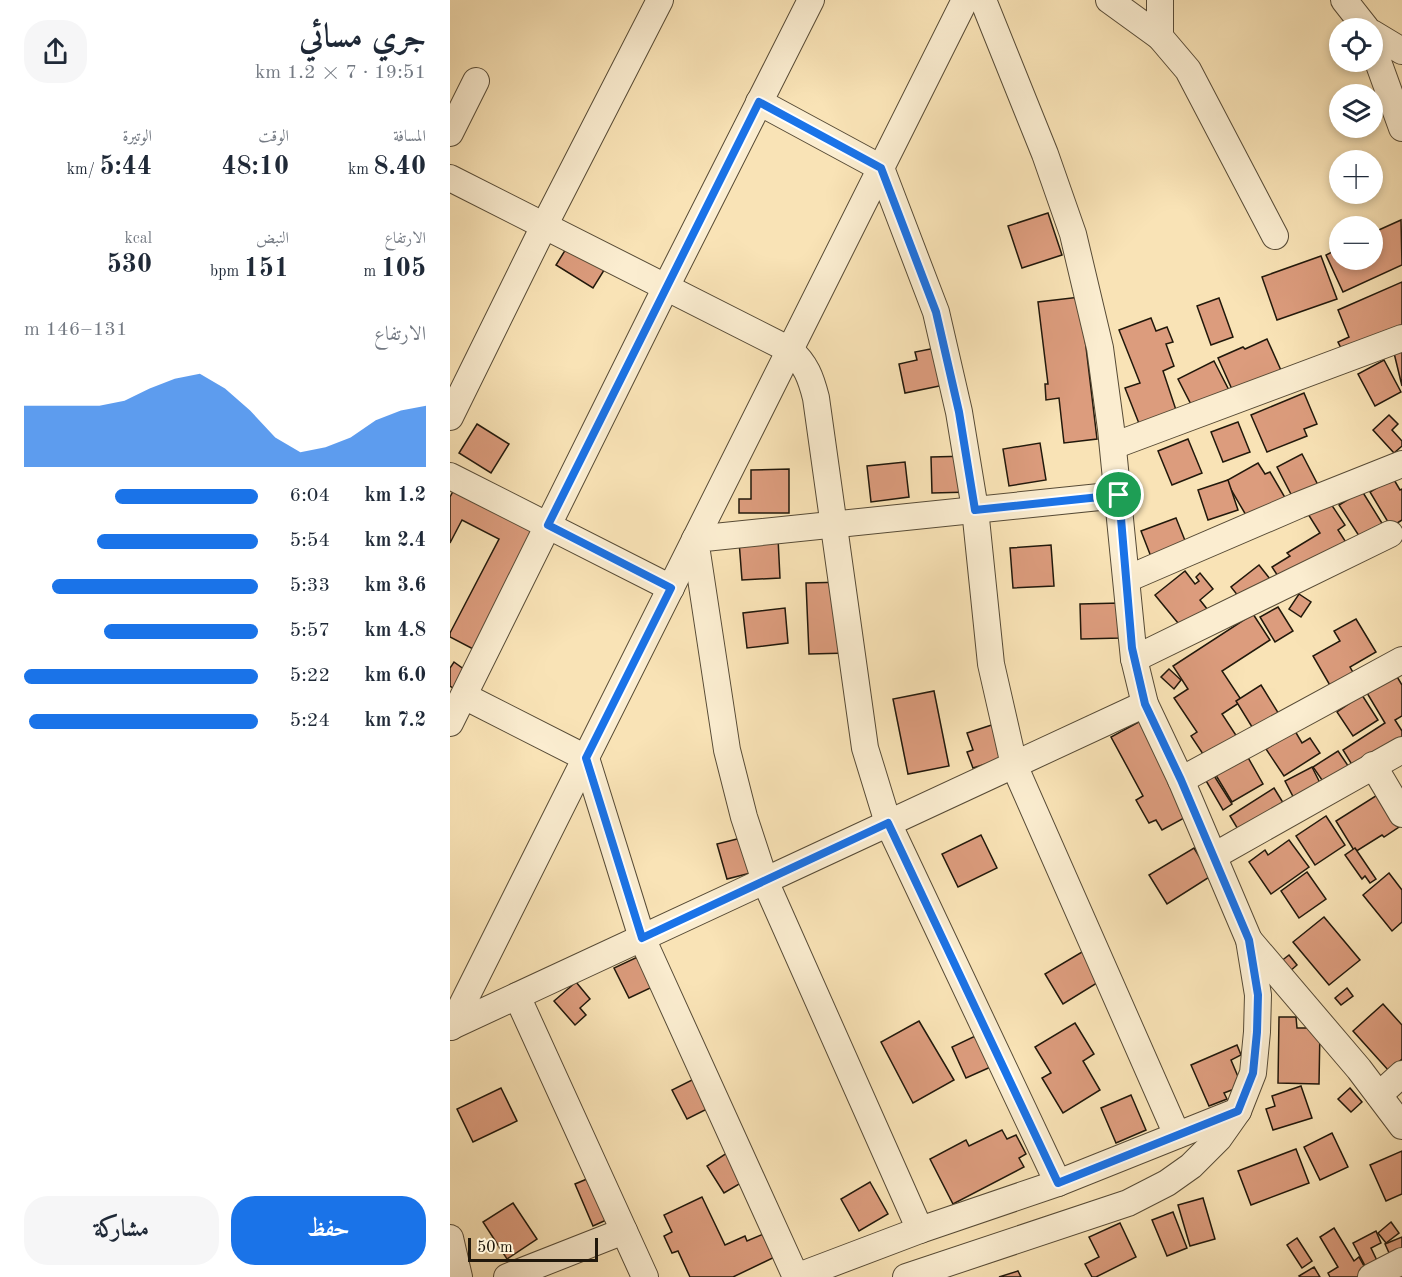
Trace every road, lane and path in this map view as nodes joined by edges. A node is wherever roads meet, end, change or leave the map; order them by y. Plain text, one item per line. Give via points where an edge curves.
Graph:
1 (660, 0) edge
2 (811, 0) edge
3 (965, 0) edge
4 (983, 0) edge
5 (1108, 0) edge
6 (1160, 0) edge
7 (1344, 0) edge
8 (1358, 18) edge
9 (1160, 37) junction
10 (1383, 40) edge
11 (1402, 51) edge
12 (1382, 72) edge
13 (476, 81) dead end
14 (759, 102) junction
15 (1402, 128) edge
16 (450, 133) edge
17 (881, 168) junction
18 (450, 178) edge
19 (544, 226) junction
20 (1275, 236) dead end
21 (666, 287) junction
22 (1402, 338) edge
23 (790, 350) junction
24 (450, 417) edge
25 (1113, 446) junction
26 (1402, 464) edge
27 (450, 476) edge
28 (1119, 495) junction
29 (975, 510) junction
30 (834, 524) junction
31 (548, 525) junction
32 (1390, 534) dead end
33 (695, 539) junction
34 (1127, 579) junction
35 (671, 588) junction
36 (1134, 659) junction
37 (1402, 660) edge
38 (464, 696) junction
39 (1145, 704) junction
40 (450, 723) edge
41 (1402, 750) edge
42 (586, 758) junction
43 (1014, 765) junction
44 (1373, 765) junction
45 (1181, 780) junction
46 (1402, 814) edge
47 (888, 823) junction
48 (1214, 856) junction
49 (765, 881) junction
50 (642, 938) junction
51 (1249, 940) junction
52 (517, 996) junction
53 (451, 1027) edge
54 (1402, 1074) edge
55 (1379, 1095) junction
56 (1238, 1111) junction
57 (1402, 1126) edge
58 (1177, 1135) junction
59 (1058, 1183) junction
60 (920, 1230) junction
61 (624, 1231) junction
62 (450, 1238) edge
63 (1402, 1261) edge
64 (459, 1277) edge
65 (507, 1277) edge
66 (645, 1277) edge
67 (796, 1277) edge
68 (906, 1277) edge
69 (1371, 1277) edge

1 - 19 street
2 - 14 street
3 - 17 street
4 - 25 street via 1073,234 1100,348
5 - 9 street
6 - 9 street
7 - 8 street
9 - 20 street via 1188,70
10 - 11 street
12 - 15 street
13 - 16 street
14 - 17 street
14 - 21 street
17 - 23 street
17 - 29 street via 936,312 959,412
18 - 19 street
19 - 21 street
19 - 24 street
21 - 23 street
21 - 31 street
22 - 25 street
23 - 30 street via 803,362 816,399
23 - 33 street
25 - 28 street
26 - 34 street
27 - 31 street
28 - 29 street
28 - 34 street
29 - 30 street
29 - 43 street via 990,663
30 - 33 street
30 - 47 street via 865,748
31 - 35 street
31 - 38 street
32 - 36 street
33 - 35 street
33 - 49 street via 727,750
34 - 36 street
35 - 42 street
36 - 39 street
37 - 45 street
38 - 40 street
38 - 42 street
39 - 43 street
39 - 45 street
41 - 44 street
42 - 50 street
42 - 53 street
43 - 47 street
43 - 58 street
44 - 46 street
44 - 48 street
45 - 48 street
47 - 49 street
47 - 59 street
48 - 51 street
49 - 50 street
49 - 60 street
50 - 52 street
50 - 67 street
51 - 55 street
51 - 56 street via 1258,995 1257,1032 1253,1073
52 - 53 street
52 - 61 street
54 - 55 street
55 - 57 street
56 - 58 street
56 - 68 street via 1191,1167 1128,1203
58 - 59 street
59 - 60 street
60 - 67 street
61 - 65 street
61 - 66 street
62 - 64 street
63 - 69 street

